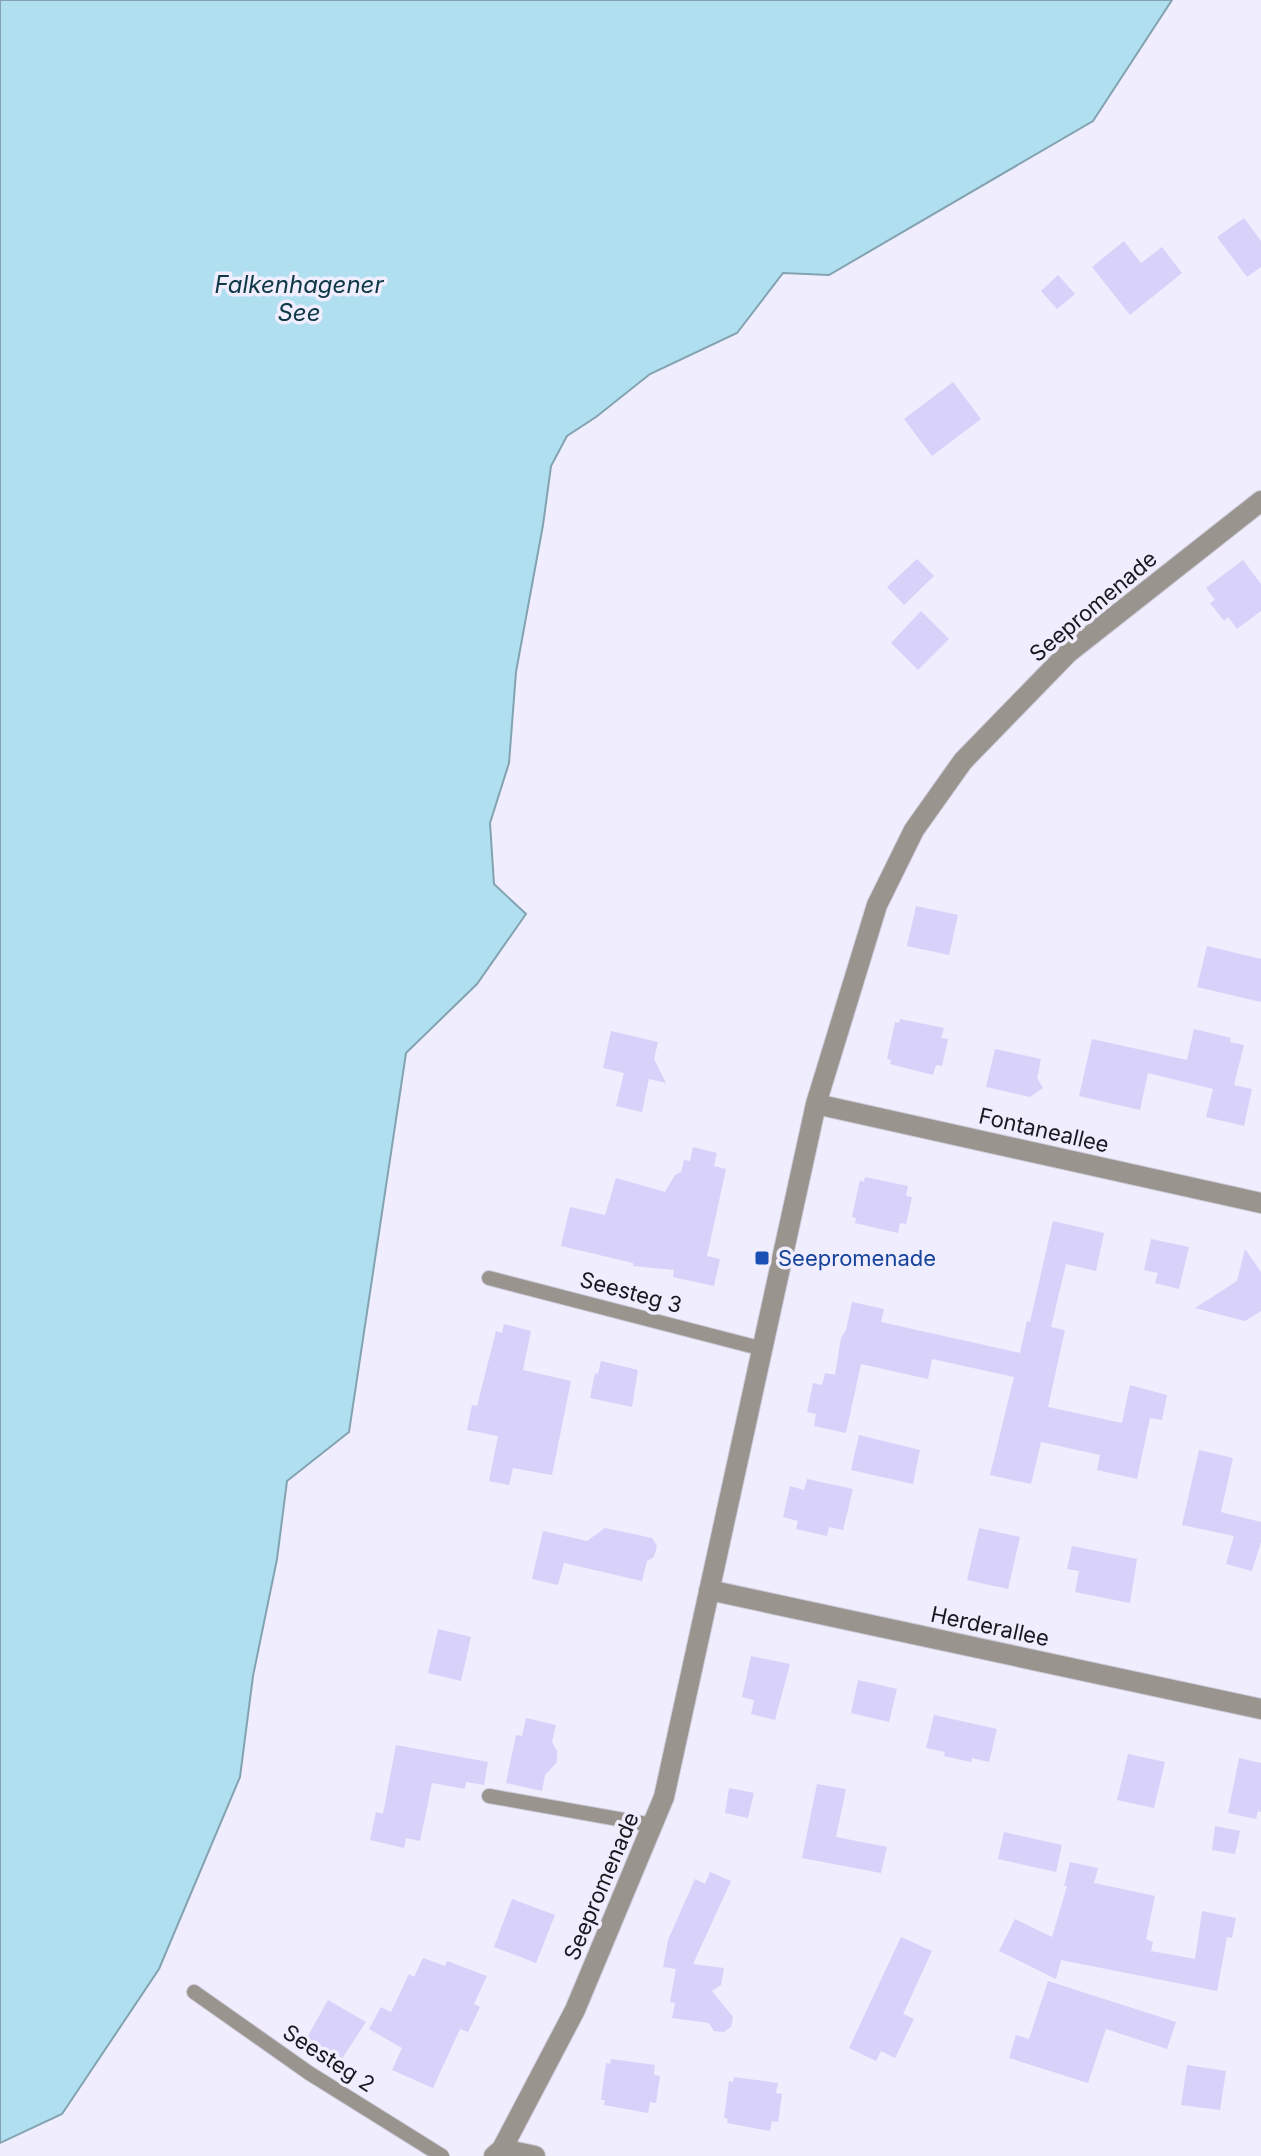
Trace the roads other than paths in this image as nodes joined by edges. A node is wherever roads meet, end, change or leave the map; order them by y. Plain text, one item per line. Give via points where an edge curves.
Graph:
1 (1261, 501) edge
2 (816, 1104) junction
3 (1261, 1203) edge
4 (489, 1278) dead end
5 (763, 1349) junction
6 (709, 1590) junction
7 (1261, 1709) edge
8 (489, 1796) dead end
9 (652, 1825) junction
10 (194, 1992) dead end
11 (498, 2153) edge
12 (442, 2156) edge
13 (535, 2156) edge

1 - 2 street, Seepromenade via 1068,653 963,761 914,830 877,905
2 - 3 street, Fontaneallee
2 - 5 street, Seepromenade
4 - 5 lane, Seesteg 3
5 - 6 street, Seepromenade
6 - 7 street, Herderallee
6 - 9 street, Seepromenade via 664,1797
8 - 9 lane
9 - 11 street, Seepromenade via 575,2010
10 - 12 lane, Seesteg 2 via 309,2073
11 - 13 street

